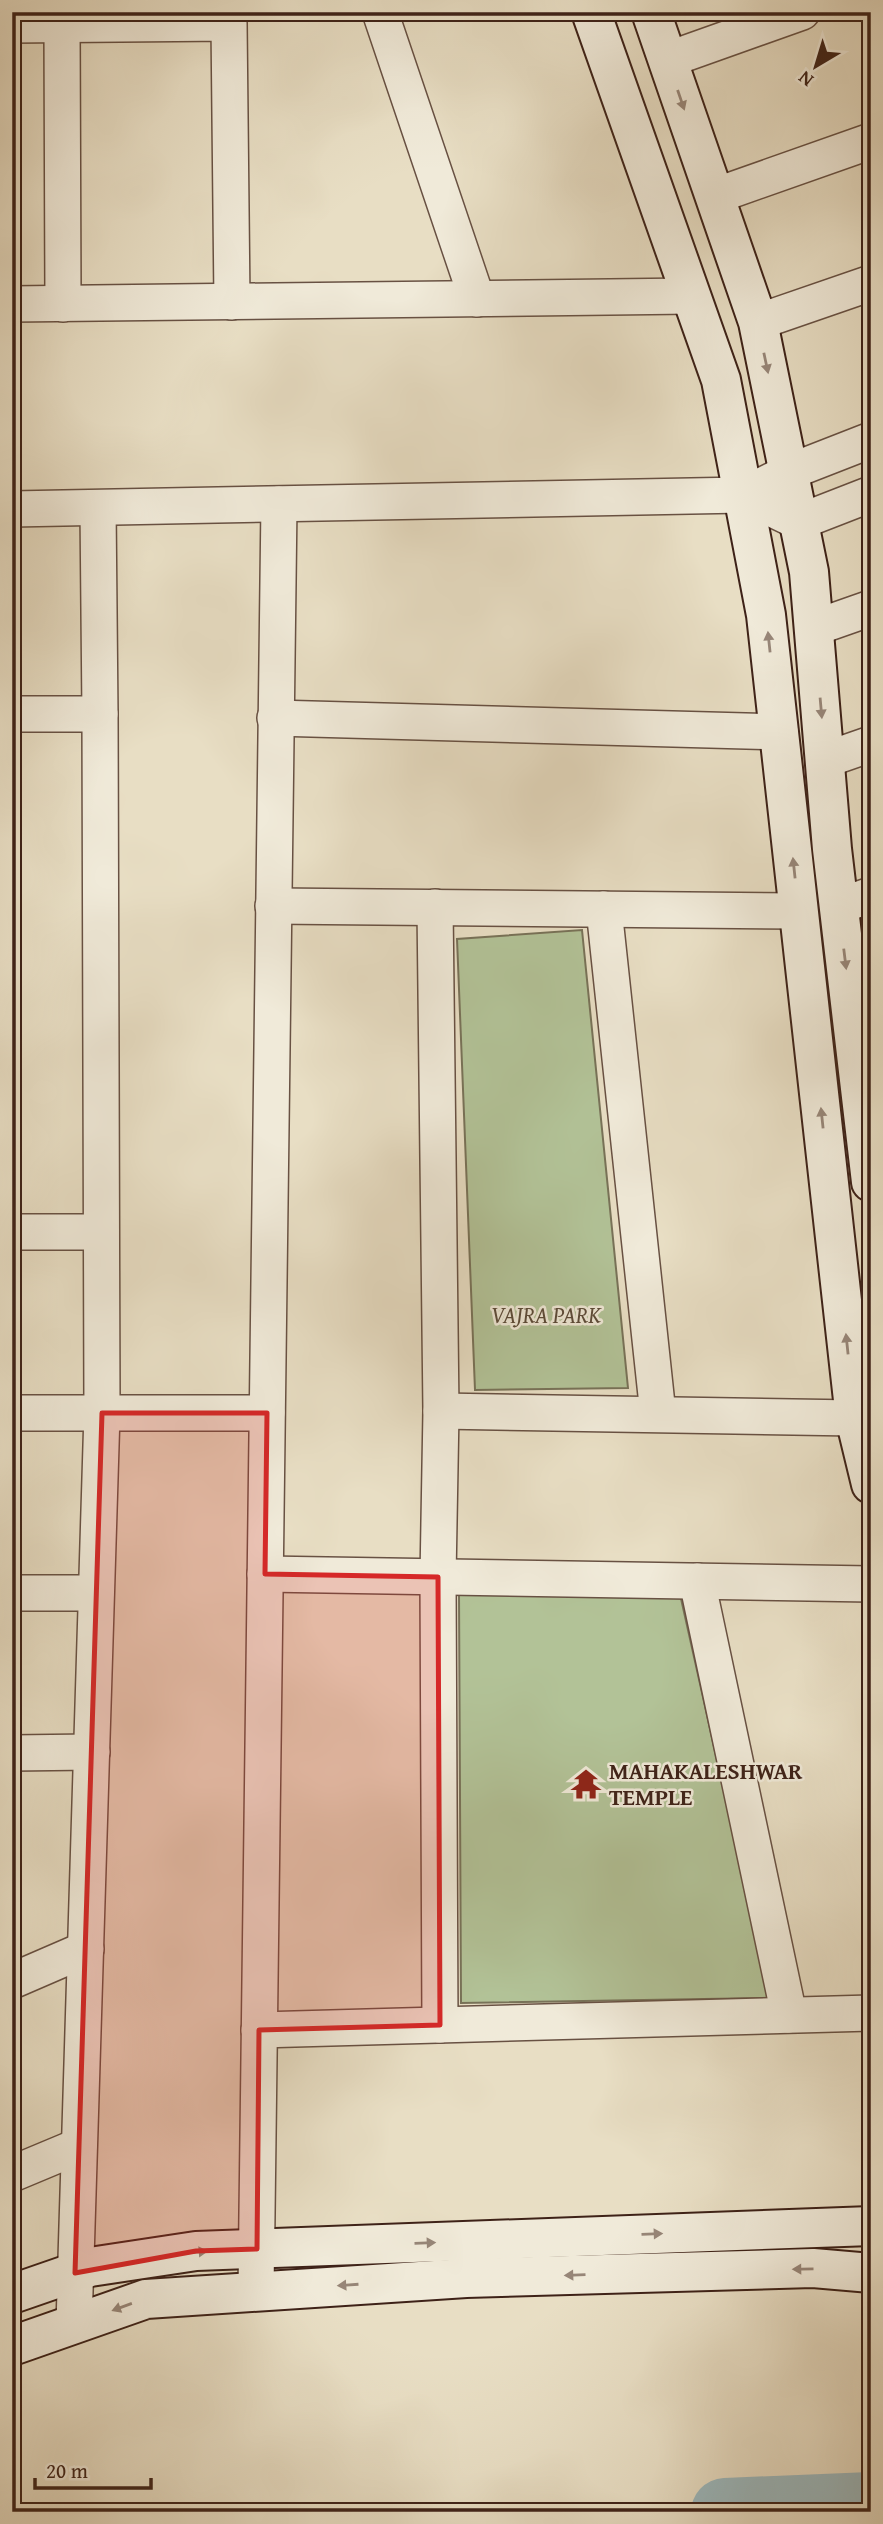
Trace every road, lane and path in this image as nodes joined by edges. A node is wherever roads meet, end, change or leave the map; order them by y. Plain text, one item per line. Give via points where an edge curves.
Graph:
1 (380, 12) edge
2 (591, 12) edge
3 (651, 12) edge
4 (802, 12) edge
5 (12, 25) edge
6 (62, 25) junction
7 (667, 60) junction
8 (871, 141) edge
9 (715, 196) junction
10 (871, 283) edge
11 (691, 296) junction
12 (477, 299) junction
13 (232, 302) junction
14 (12, 304) edge
15 (62, 304) junction
16 (758, 322) junction
17 (871, 440) edge
18 (789, 472) junction
19 (871, 494) edge
20 (743, 495) junction
21 (279, 504) junction
22 (98, 508) junction
23 (12, 509) edge
24 (799, 522) junction
25 (871, 608) edge
26 (814, 628) junction
27 (12, 714) edge
28 (100, 714) junction
29 (275, 718) junction
30 (779, 732) junction
31 (871, 744) edge
32 (825, 760) junction
33 (855, 900) edge
34 (273, 906) junction
35 (435, 907) junction
36 (604, 909) junction
37 (799, 911) junction
38 (864, 1060) edge
39 (871, 1182) edge
40 (12, 1232) edge
41 (102, 1232) junction
42 (441, 1411) junction
43 (12, 1413) edge
44 (102, 1413) junction
45 (267, 1413) junction
46 (658, 1414) junction
47 (855, 1418) junction
48 (871, 1484) edge
49 (265, 1574) junction
50 (438, 1577) junction
51 (697, 1581) junction
52 (871, 1584) edge
53 (12, 1593) edge
54 (96, 1593) junction
55 (92, 1752) junction
56 (12, 1753) edge
57 (86, 1949) junction
58 (12, 1981) edge
59 (871, 2013) edge
60 (789, 2015) junction
61 (440, 2025) junction
62 (259, 2030) junction
63 (79, 2146) junction
64 (12, 2174) edge
65 (871, 2226) edge
66 (257, 2249) junction
67 (75, 2273) junction
68 (871, 2273) edge
69 (256, 2291) junction
70 (12, 2294) edge
71 (74, 2324) junction
72 (12, 2346) edge

1 - 12 street
2 - 11 street
3 - 7 street
4 - 7 street
5 - 6 street
6 - 13 street via 229,23
6 - 15 street
7 -> 9 street
8 - 9 street
9 - 16 street
10 - 16 street
11 - 12 street
11 - 20 street via 721,380
12 - 13 street
13 - 15 street
14 - 15 street
16 -> 18 street
17 - 18 street
18 - 20 street
18 - 24 street
19 - 24 street
20 - 21 street
20 - 24 street
30 -> 20 street via 766,615
21 - 22 street
21 - 29 street
22 - 23 street
22 - 28 street
24 - 26 street
25 - 26 street
26 -> 32 street
27 - 28 street
28 - 41 street
29 - 30 street
29 - 34 street
37 -> 30 street
31 - 32 street
32 - 33 street
33 -> 38 street
34 - 35 street
34 - 45 street
35 - 36 street
35 - 42 street
36 - 37 street
36 - 46 street
47 -> 37 street
38 - 39 street
40 - 41 street
41 - 44 street
42 - 46 street
42 - 50 street
43 - 44 street
44 - 45 street
44 - 54 street
45 - 49 street
46 - 47 street
47 - 48 street
49 - 50 street
49 - 62 street
50 - 51 street
50 - 61 street
51 - 52 street
51 - 60 street
53 - 54 street
54 - 55 street
55 - 56 street
55 - 57 street
57 - 58 street
57 - 63 street
59 - 60 street
60 - 61 street
61 - 62 street
62 - 66 street
63 - 64 street
63 - 67 street
66 -> 65 street
67 -> 66 street via 196,2251
66 - 69 street
67 - 70 street
67 - 71 street
68 -> 69 street via 813,2268 466,2278
69 -> 71 street via 146,2299
71 - 72 street

